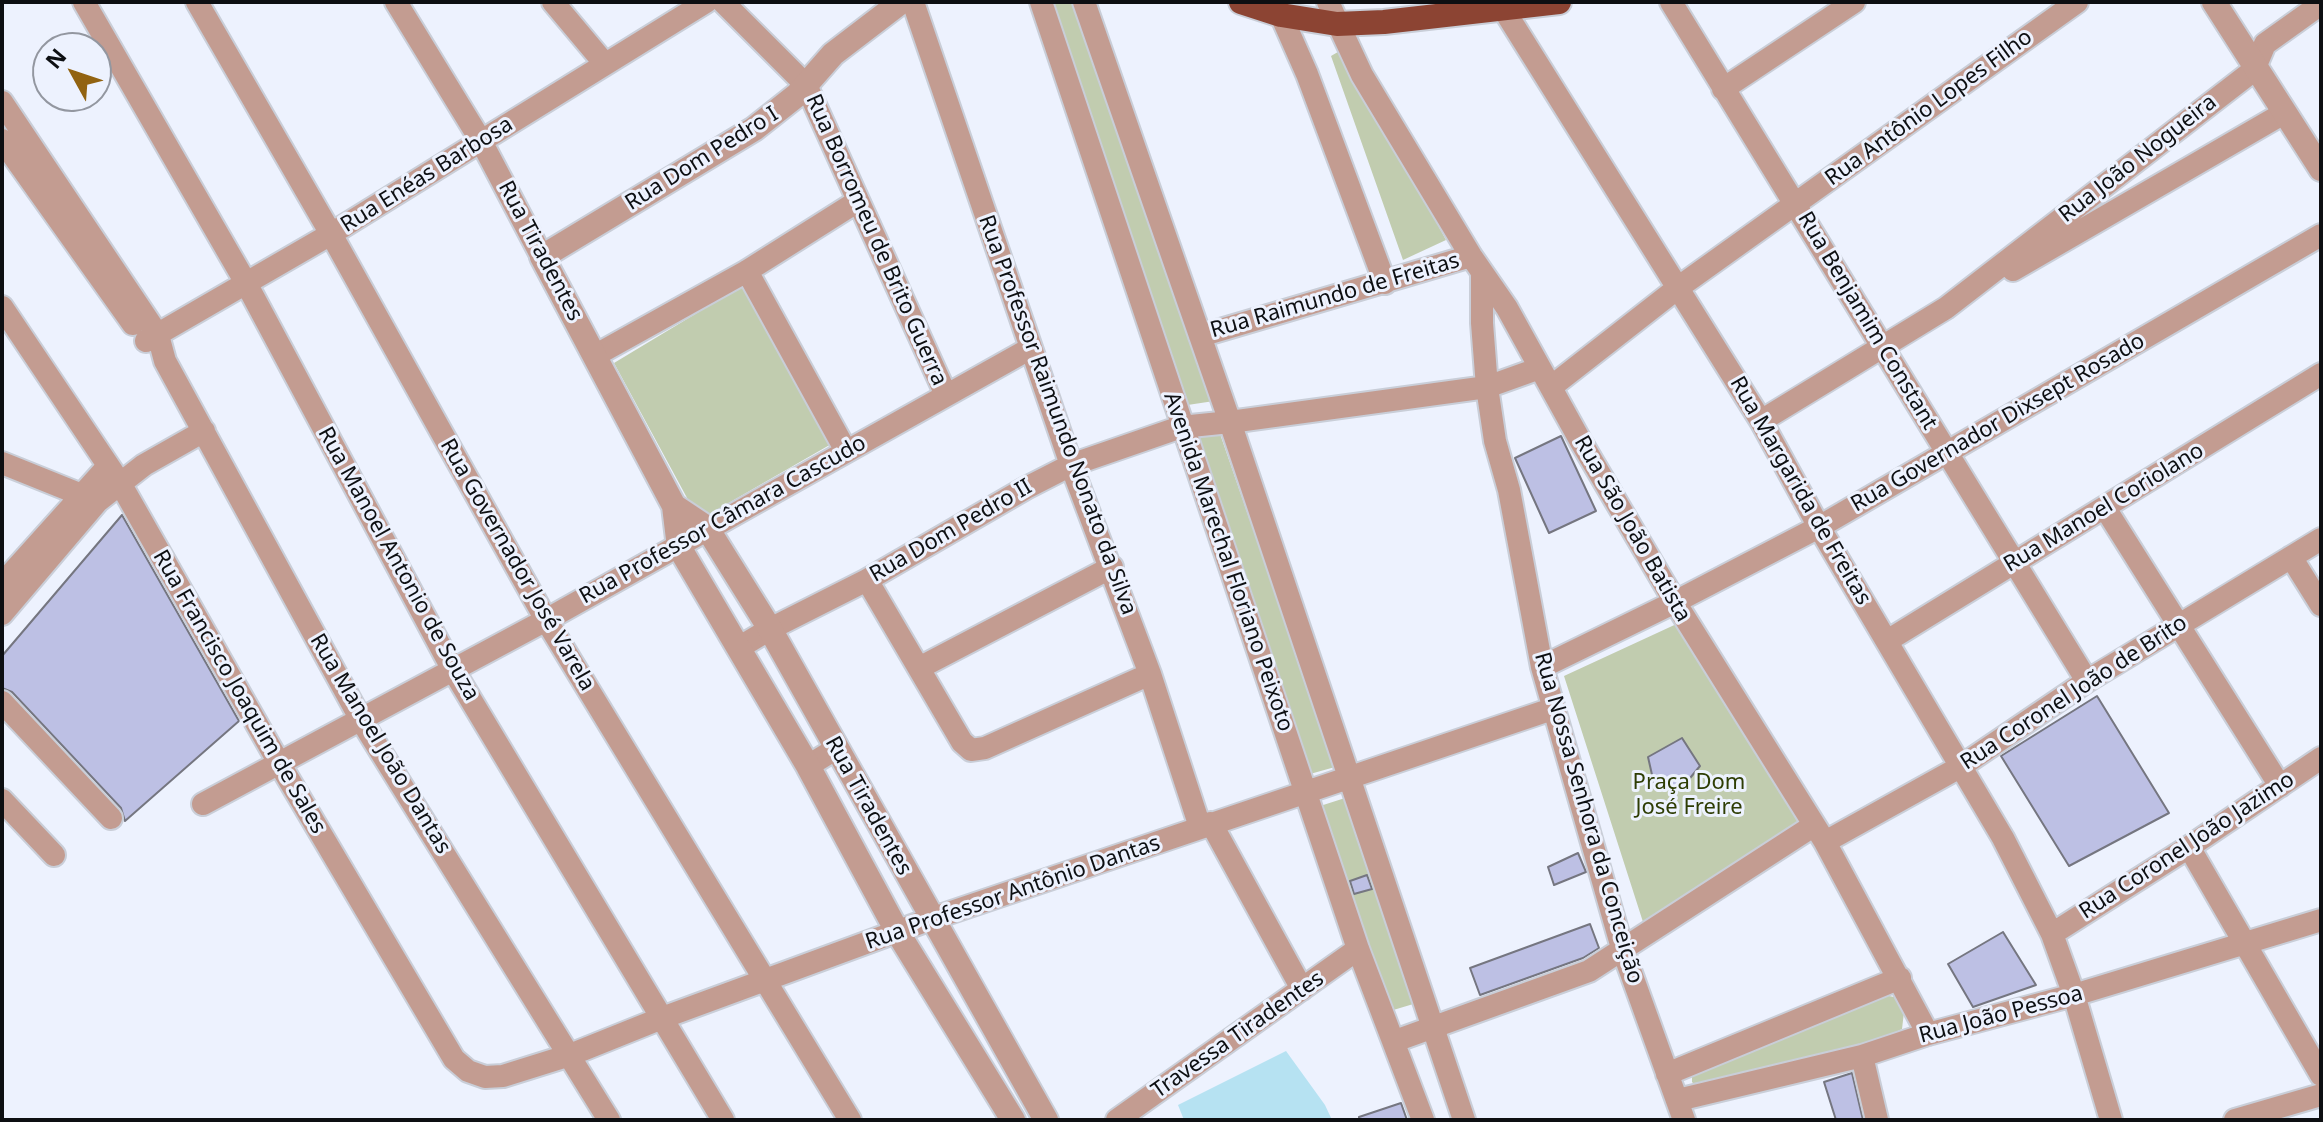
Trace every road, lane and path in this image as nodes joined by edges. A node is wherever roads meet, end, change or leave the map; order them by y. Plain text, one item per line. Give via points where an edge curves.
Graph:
1 (84, 2) edge
2 (197, 2) edge
3 (396, 2) edge
4 (553, 2) edge
5 (706, 2) edge
6 (723, 2) edge
7 (914, 2) edge
8 (1041, 2) edge
9 (1084, 2) edge
10 (1241, 2) edge
11 (1559, 2) edge
12 (1671, 2) edge
13 (1854, 2) edge
14 (2077, 2) edge
15 (2214, 2) edge
16 (2321, 4) edge
17 (1501, 6) edge
18 (894, 8) edge
19 (1332, 13) edge
20 (1281, 15) junction
21 (605, 64) junction
22 (2255, 67) junction
23 (806, 85) junction
24 (1723, 89) junction
25 (2, 102) edge
26 (2284, 113) junction
27 (2, 140) edge
28 (481, 141) junction
29 (2320, 164) edge
30 (858, 201) junction
31 (1796, 204) junction
32 (331, 234) junction
33 (2321, 235) edge
34 (542, 257) junction
35 (1476, 265) junction
36 (747, 271) junction
37 (246, 283) junction
38 (1385, 283) junction
39 (1679, 287) junction
40 (2, 307) edge
41 (1946, 308) junction
42 (1200, 336) junction
43 (152, 338) junction
44 (1883, 345) junction
45 (1031, 348) junction
46 (596, 355) junction
47 (2321, 374) edge
48 (1546, 378) junction
49 (1487, 387) junction
50 (946, 395) junction
51 (1761, 421) junction
52 (1230, 422) junction
53 (1181, 427) junction
54 (204, 431) junction
55 (846, 451) junction
56 (1948, 454) junction
57 (2, 463) edge
58 (1071, 465) junction
59 (114, 475) junction
60 (90, 498) junction
61 (674, 506) junction
62 (2105, 508) junction
63 (1819, 527) junction
64 (707, 528) junction
65 (2321, 539) edge
66 (679, 547) junction
67 (2291, 557) junction
68 (2013, 563) junction
69 (1112, 567) junction
70 (867, 580) junction
71 (2, 584) edge
72 (1675, 602) junction
73 (2321, 605) edge
74 (2, 614) edge
75 (546, 620) junction
76 (2178, 626) junction
77 (770, 629) junction
78 (1887, 641) junction
79 (740, 647) junction
80 (1542, 667) junction
81 (919, 668) junction
82 (453, 670) junction
83 (1150, 674) junction
84 (2087, 681) junction
85 (2, 702) edge
86 (1552, 709) junction
87 (361, 720) junction
88 (837, 748) junction
89 (2321, 758) edge
90 (279, 763) junction
91 (808, 766) junction
92 (1960, 767) junction
93 (1349, 779) junction
94 (2280, 786) junction
95 (1307, 794) junction
96 (2, 800) edge
97 (203, 804) dead end
98 (111, 818) dead end
99 (1206, 825) junction
100 (1819, 834) junction
101 (2189, 847) junction
102 (54, 855) dead end
103 (931, 919) junction
104 (2321, 920) edge
105 (898, 933) junction
106 (2052, 934) junction
107 (2245, 941) junction
108 (1622, 948) junction
109 (1358, 949) junction
110 (1900, 978) junction
111 (767, 979) junction
112 (1302, 989) junction
113 (2074, 995) junction
114 (662, 1018) junction
115 (1432, 1027) junction
116 (1928, 1034) junction
117 (1395, 1041) junction
118 (570, 1055) junction
119 (1862, 1056) junction
120 (1667, 1074) junction
121 (476, 1075) joint
122 (2321, 1075) edge
123 (2321, 1095) edge
124 (1681, 1110) edge
125 (609, 1120) edge
126 (723, 1120) edge
127 (850, 1120) edge
128 (1013, 1120) edge
129 (1046, 1120) edge
130 (1117, 1120) edge
131 (1423, 1120) edge
132 (1464, 1120) edge
133 (1877, 1120) edge
134 (2111, 1120) edge
135 (2235, 1120) edge

1 - 37 street, Rua Manoel Antonio de Souza
2 - 32 street, Rua Governador José Varela
3 - 28 street, Rua Tiradentes
4 - 21 street
5 - 21 street, Rua Enéas Barbosa
6 - 23 street
7 - 18 street, Rua Dom Pedro I
7 - 45 street, Rua Professor Raimundo Nonato da Silva
8 - 53 street, Avenida Marechal Floriano Peixoto
9 - 42 street, Avenida Marechal Floriano Peixoto
10 - 20 highway
11 - 17 highway
12 - 24 street, Rua Benjamim Constant
13 - 24 street
14 - 31 street, Rua Antônio Lopes Filho
15 - 22 street
16 - 22 street, Rua João Nogueira via 2265,44
17 - 19 highway via 1384,22
17 - 39 street, Rua Margarida de Freitas
18 - 23 street, Rua Dom Pedro I via 833,54
19 - 20 highway
19 - 35 street, Rua São João Batista via 1362,75
20 - 38 street
21 - 28 street, Rua Enéas Barbosa
22 - 26 street
22 - 41 street, Rua João Nogueira
23 - 30 street, Rua Borromeu de Brito Guerra
23 - 34 street, Rua Dom Pedro I via 754,129
24 - 31 street, Rua Benjamim Constant
25 - 43 street, Rua Manoel João Dantas
26 - 29 street
26 - 41 street, Rua João Nogueira
27 - 43 street, Rua Manoel João Dantas
28 - 32 street, Rua Enéas Barbosa
28 - 34 street, Rua Tiradentes
30 - 36 street
30 - 50 street, Rua Borromeu de Brito Guerra
31 - 39 street, Rua Antônio Lopes Filho
31 - 44 street, Rua Benjamim Constant
32 - 37 street, Rua Enéas Barbosa
32 - 75 street, Rua Governador José Varela
33 - 56 street, Rua Governador Dixsept Rosado
34 - 46 street, Rua Tiradentes
35 - 38 street, Rua Raimundo de Freitas
35 - 48 street, Rua São João Batista
35 - 49 street, Rua Nossa Senhora da Conceição
36 - 46 street
36 - 55 street
37 - 43 street, Rua Enéas Barbosa
37 - 82 street, Rua Manoel Antonio de Souza
38 - 42 street, Rua Raimundo de Freitas
39 - 48 street, Rua Antônio Lopes Filho
39 - 51 street, Rua Margarida de Freitas
40 - 59 street, Rua Francisco Joaquim de Sales
41 - 44 street, Rua João Nogueira
42 - 52 street, Avenida Marechal Floriano Peixoto
43 - 54 street, Rua Manoel João Dantas
44 - 51 street, Rua João Nogueira
44 - 56 street, Rua Benjamim Constant
45 - 50 street, Rua Professor Câmara Cascudo
45 - 58 street, Rua Professor Raimundo Nonato da Silva
46 - 61 street, Rua Tiradentes
47 - 62 street, Rua Manoel Coriolano
48 - 49 street, Rua Antônio Lopes Filho
48 - 72 street, Rua São João Batista
49 - 52 street, Rua Dom Pedro II
49 - 80 street, Rua Nossa Senhora da Conceição
50 - 55 street, Rua Professor Câmara Cascudo
51 - 63 street, Rua Margarida de Freitas
52 - 53 street, Rua Dom Pedro II
52 - 93 street, Avenida Marechal Floriano Peixoto
53 - 58 street, Rua Dom Pedro II
53 - 95 street, Avenida Marechal Floriano Peixoto
54 - 59 street via 144,465
54 - 87 street, Rua Manoel João Dantas
55 - 64 street, Rua Professor Câmara Cascudo
56 - 63 street, Rua Governador Dixsept Rosado
56 - 68 street, Rua Benjamim Constant
57 - 60 street
58 - 69 street, Rua Professor Raimundo Nonato da Silva
58 - 70 street, Rua Dom Pedro II
59 - 60 street
59 - 90 street, Rua Francisco Joaquim de Sales
60 - 71 street
60 - 74 street
61 - 64 street, Rua Tiradentes
61 - 66 street, Rua Tiradentes
62 - 68 street, Rua Manoel Coriolano
62 - 76 street
63 - 72 street, Rua Governador Dixsept Rosado
63 - 78 street, Rua Margarida de Freitas
64 - 66 street, Rua Professor Câmara Cascudo
64 - 77 street, Rua Tiradentes
65 - 67 street, Rua Coronel João de Brito
66 - 75 street, Rua Professor Câmara Cascudo
66 - 79 street, Rua Tiradentes
67 - 73 street
67 - 76 street, Rua Coronel João de Brito
68 - 78 street, Rua Manoel Coriolano
68 - 84 street, Rua Benjamim Constant
69 - 81 street
69 - 83 street, Rua Professor Raimundo Nonato da Silva
70 - 77 street, Rua Dom Pedro II
70 - 81 street
72 - 80 street, Rua Governador Dixsept Rosado
72 - 100 street, Rua São João Batista
75 - 82 street, Rua Professor Câmara Cascudo
75 - 111 street, Rua Governador José Varela
76 - 84 street, Rua Coronel João de Brito
76 - 94 street
77 - 79 street, Rua Dom Pedro II
77 - 88 street, Rua Tiradentes
78 - 92 street, Rua Margarida de Freitas
79 - 91 street, Rua Tiradentes
80 - 86 street, Rua Nossa Senhora da Conceição
81 - 83 street via 968,748 985,748
82 - 87 street, Rua Professor Câmara Cascudo
82 - 114 street, Rua Manoel Antonio de Souza
83 - 99 street, Rua Professor Raimundo Nonato da Silva
84 - 92 street, Rua Coronel João de Brito
85 - 98 street
86 - 93 street, Rua Professor Antônio Dantas
86 - 108 street, Rua Nossa Senhora da Conceição
87 - 90 street, Rua Professor Câmara Cascudo
87 - 118 street, Rua Manoel João Dantas
88 - 91 street
88 - 103 street, Rua Tiradentes
89 - 94 street, Rua Coronel João Jazimo
90 - 97 street, Rua Professor Câmara Cascudo
90 - 121 street, Rua Francisco Joaquim de Sales via 454,1059
91 - 105 street, Rua Tiradentes
92 - 100 street, Rua Coronel João de Brito
92 - 106 street, Rua Margarida de Freitas
93 - 95 street, Rua Professor Antônio Dantas
93 - 115 street, Avenida Marechal Floriano Peixoto
94 - 101 street, Rua Coronel João Jazimo
95 - 99 street, Rua Professor Antônio Dantas
95 - 109 street, Avenida Marechal Floriano Peixoto
96 - 102 street
99 - 103 street, Rua Professor Antônio Dantas
99 - 112 street, Rua Professor Raimundo Nonato da Silva
100 - 108 street, Rua Coronel João de Brito
100 - 110 street, Rua São João Batista
101 - 106 street, Rua Coronel João Jazimo
101 - 107 street
103 - 105 street, Rua Professor Antônio Dantas
103 - 129 street, Rua Tiradentes
104 - 107 street, Rua João Pessoa
105 - 111 street, Rua Professor Antônio Dantas
105 - 128 street, Rua Tiradentes
106 - 113 street, Rua Margarida de Freitas
107 - 113 street, Rua João Pessoa
107 - 122 street
108 - 115 street, Rua Coronel João de Brito via 1589,971
108 - 120 street, Rua Nossa Senhora da Conceição
109 - 112 street, Travessa Tiradentes
109 - 117 street, Avenida Marechal Floriano Peixoto
110 - 116 street, Rua São João Batista
110 - 120 street
111 - 114 street, Rua Professor Antônio Dantas
111 - 127 street, Rua Governador José Varela
112 - 130 street, Travessa Tiradentes
113 - 116 street, Rua João Pessoa
113 - 134 street, Rua Margarida de Freitas
114 - 118 street, Rua Professor Antônio Dantas
114 - 126 street, Rua Manoel Antonio de Souza
115 - 117 street, Rua Coronel João de Brito
115 - 132 street, Avenida Marechal Floriano Peixoto
116 - 119 street, Rua João Pessoa
117 - 131 street, Avenida Marechal Floriano Peixoto
118 - 121 street, Rua Professor Antônio Dantas via 503,1076
118 - 125 street, Rua Manoel João Dantas
119 - 124 street, Rua João Pessoa
119 - 133 street
120 - 124 street, Rua Nossa Senhora da Conceição
123 - 135 street

